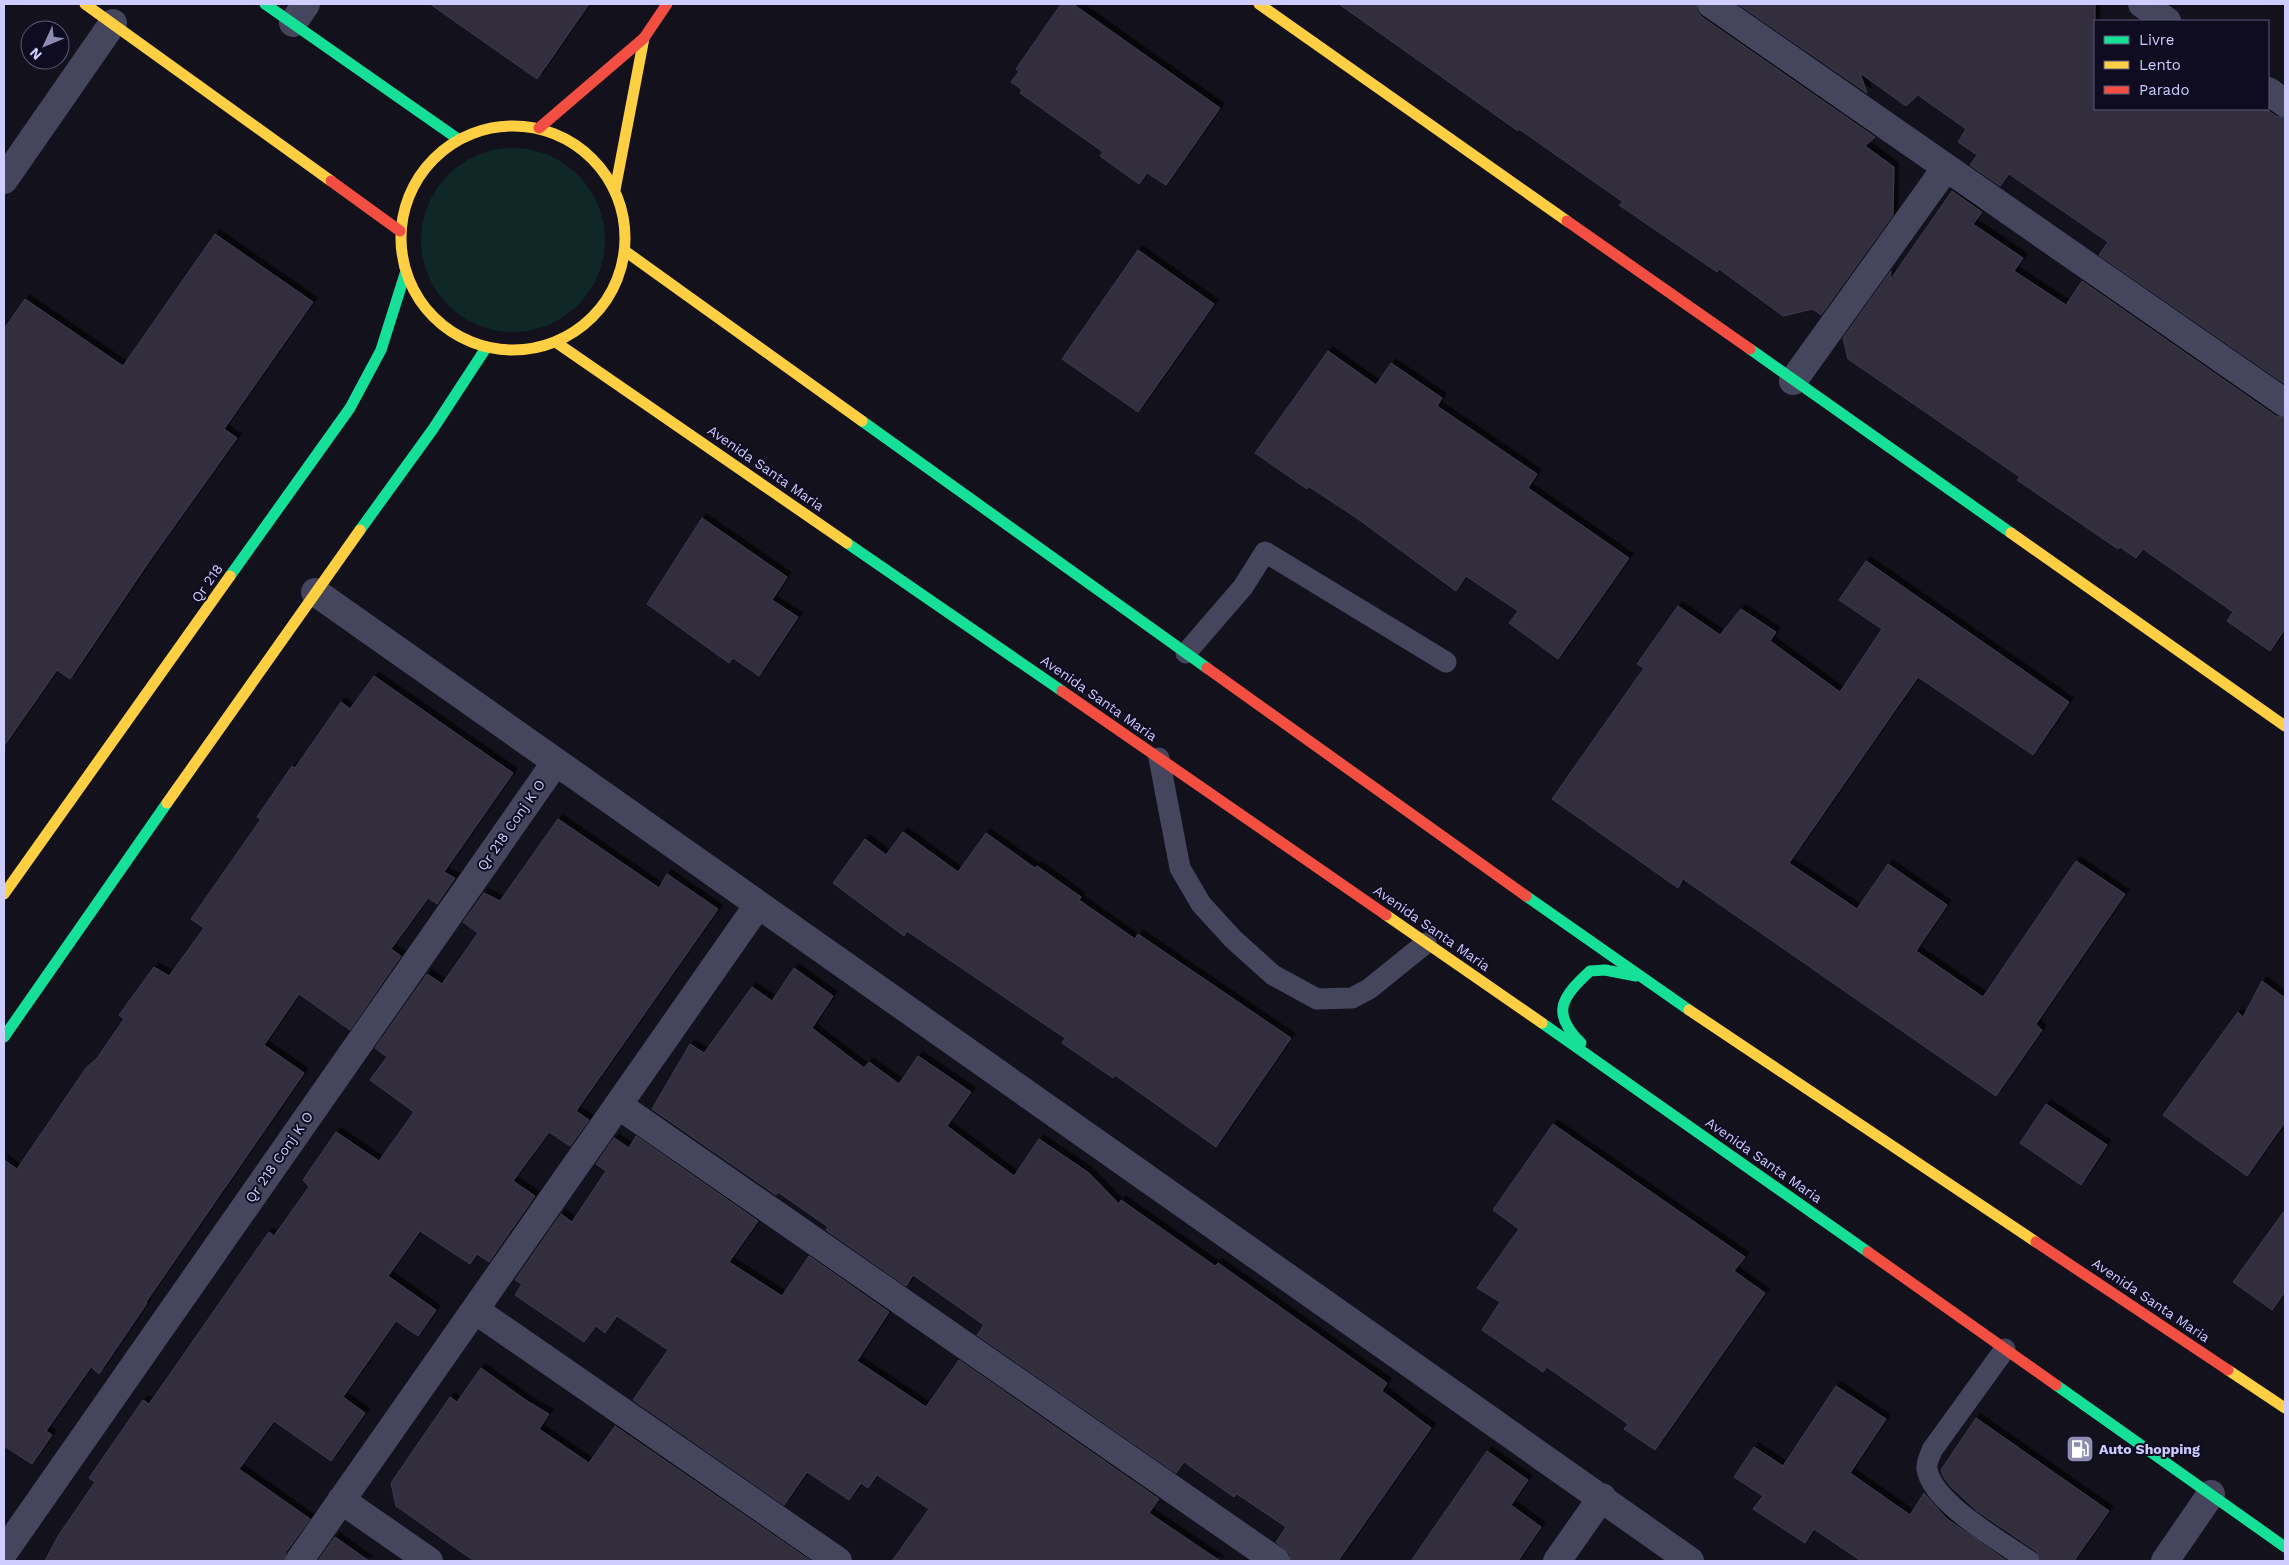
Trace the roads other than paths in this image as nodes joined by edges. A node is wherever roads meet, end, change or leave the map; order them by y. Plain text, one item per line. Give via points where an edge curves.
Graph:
1 (85, 4) edge
2 (265, 4) edge
3 (667, 4) edge
4 (1259, 4) edge
5 (1711, 4) edge
6 (2142, 4) edge
7 (299, 13) edge
8 (2166, 20) edge
9 (113, 23) junction
10 (644, 38) junction
11 (2269, 92) edge
12 (2285, 103) edge
13 (539, 128) junction
14 (458, 139) junction
15 (1945, 168) junction
16 (4, 180) edge
17 (615, 190) junction
18 (400, 230) junction
19 (625, 251) junction
20 (405, 274) junction
21 (557, 343) junction
22 (486, 348) junction
23 (1793, 380) junction
24 (2285, 403) edge
25 (315, 592) junction
26 (1186, 653) junction
27 (1446, 662) dead end
28 (2285, 726) edge
29 (1159, 758) junction
30 (555, 763) junction
31 (4, 894) edge
32 (758, 905) junction
33 (1426, 943) junction
34 (1640, 977) junction
35 (4, 1037) edge
36 (1601, 1063) junction
37 (618, 1105) junction
38 (474, 1310) junction
39 (2005, 1349) junction
40 (2283, 1401) edge
41 (2211, 1494) junction
42 (1602, 1497) junction
43 (342, 1500) junction
44 (2285, 1547) edge
45 (4, 1553) edge
46 (13, 1561) edge
47 (299, 1561) edge
48 (429, 1561) edge
49 (838, 1561) edge
50 (1276, 1561) edge
51 (1556, 1561) edge
52 (1690, 1561) edge
53 (2030, 1561) edge
54 (2165, 1561) edge

1 - 9 main road
2 - 7 main road
3 - 10 main road
4 - 23 main road
5 - 15 street
6 - 8 street
7 - 14 main road
9 - 16 street
9 - 18 main road
10 - 13 main road
10 - 17 main road
11 - 12 street
13 - 14 main road via 511,125 484,128
13 - 17 main road via 570,141 590,157
14 - 18 main road via 429,162 409,194
15 - 23 street
15 - 24 street
17 - 19 main road via 624,220
18 - 20 main road
19 - 21 main road via 618,281 603,306 582,328
19 - 26 main road, Avenida Santa Maria
20 - 22 main road via 424,307 452,333
20 - 31 main road, Qr 218 via 381,350 350,408
21 - 22 main road via 522,351
21 - 29 main road, Avenida Santa Maria
22 - 25 main road via 433,429
23 - 28 main road
25 - 30 street
25 - 35 main road
26 - 27 lane via 1243,587 1265,552
26 - 34 main road, Avenida Santa Maria
29 - 33 main road, Avenida Santa Maria
29 - 33 lane via 1180,868 1201,904 1273,975 1317,999 1352,998 1369,990
30 - 32 street
30 - 45 street, Qr 218 Conj K O
32 - 37 street
32 - 42 street
33 - 36 main road, Avenida Santa Maria
34 - 36 main road via 1605,970 1590,971 1570,993 1564,1006 1562,1017 1566,1028
34 - 40 main road, Avenida Santa Maria
36 - 39 main road, Avenida Santa Maria
37 - 38 street
37 - 50 street
38 - 43 street
38 - 49 street
39 - 41 main road, Avenida Santa Maria
39 - 53 lane via 1932,1450 1927,1468 1933,1486 1947,1503
41 - 44 main road, Avenida Santa Maria
41 - 54 street
42 - 51 street
42 - 52 street
43 - 47 street
43 - 48 street
45 - 46 street

